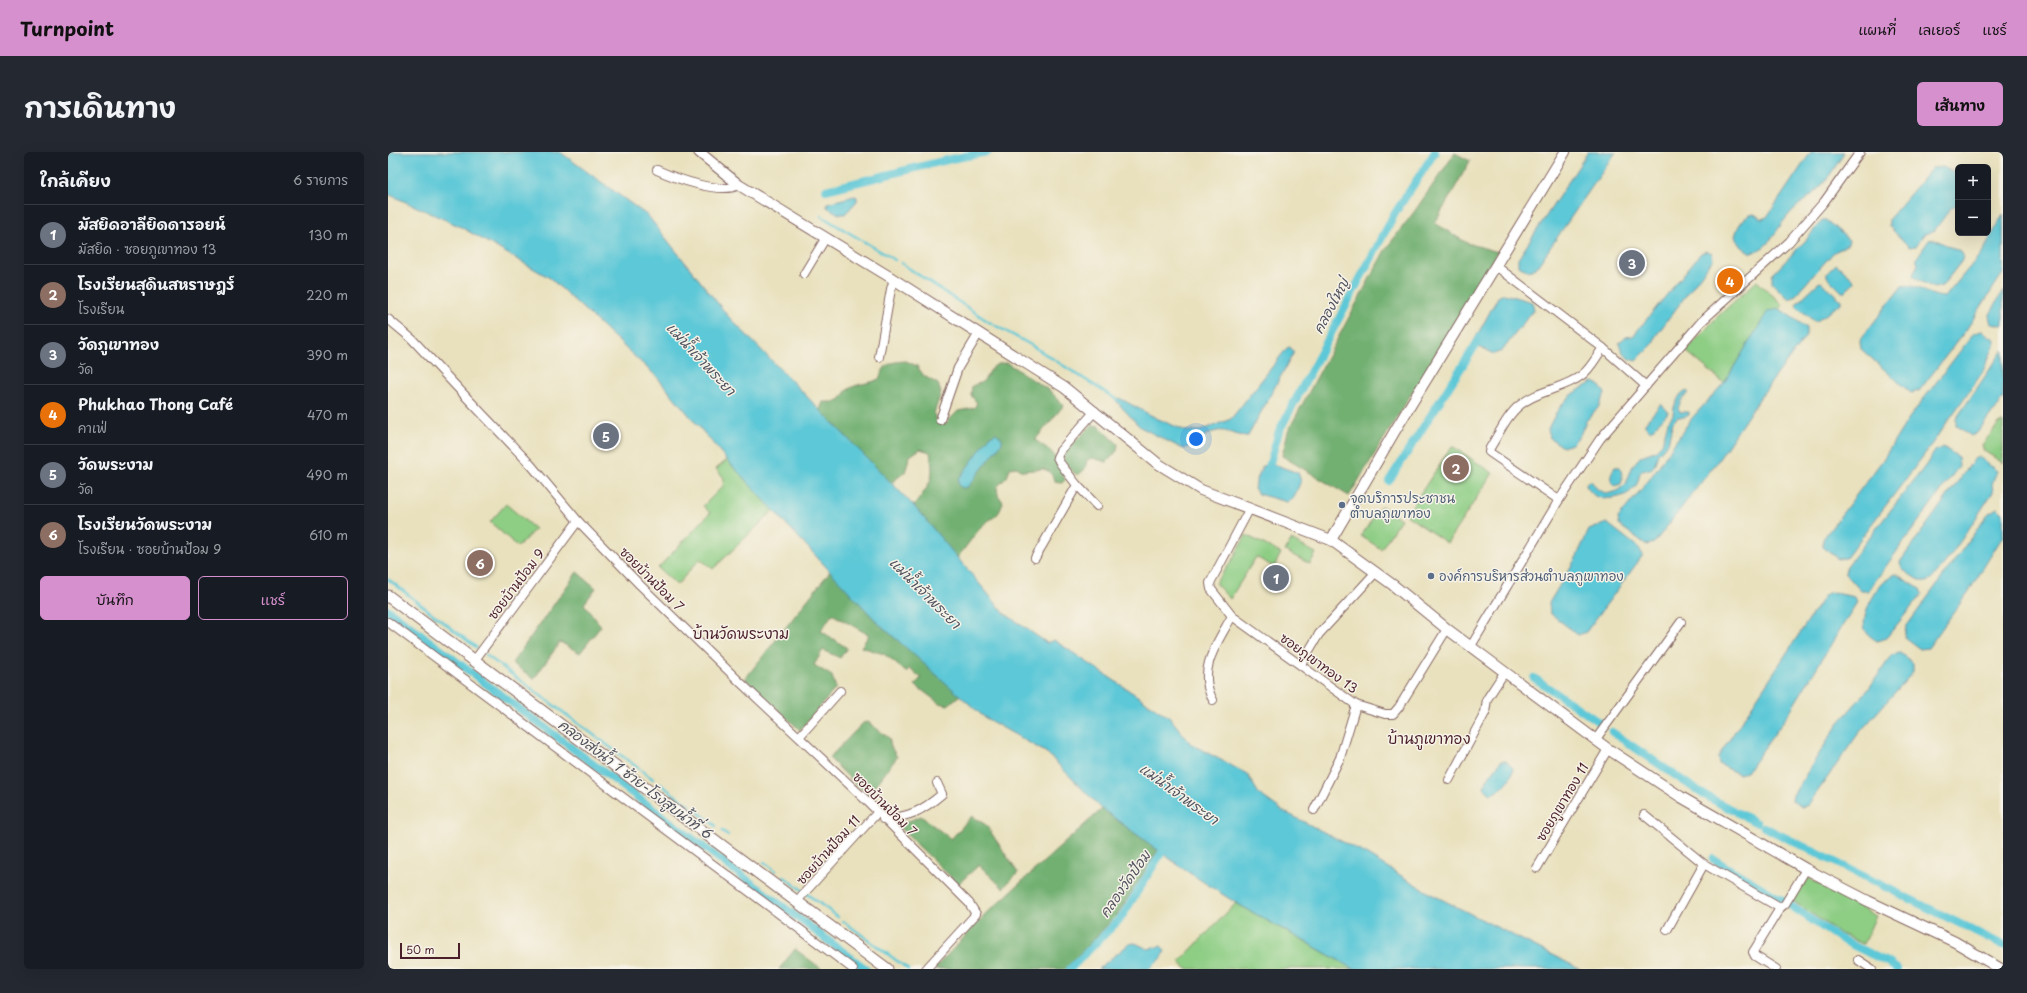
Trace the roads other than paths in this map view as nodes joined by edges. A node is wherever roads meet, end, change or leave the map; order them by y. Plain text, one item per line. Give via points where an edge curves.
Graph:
1 (1565, 152) edge
2 (1860, 152) edge
3 (704, 154) edge
4 (657, 170) dead end
5 (739, 185) junction
6 (825, 239) junction
7 (1496, 266) junction
8 (804, 274) dead end
9 (894, 279) junction
10 (388, 319) edge
11 (979, 333) junction
12 (1603, 348) junction
13 (879, 357) dead end
14 (1646, 386) junction
15 (1095, 411) junction
16 (940, 420) dead end
17 (1077, 485) junction
18 (1559, 500) junction
19 (1096, 506) dead end
20 (1250, 508) junction
21 (578, 521) junction
22 (1331, 540) junction
23 (1035, 558) dead end
24 (1376, 572) junction
25 (388, 596) edge
26 (1232, 616) junction
27 (388, 622) edge
28 (1681, 622) dead end
29 (1447, 629) junction
30 (1471, 646) junction
31 (474, 661) junction
32 (1301, 664) junction
33 (1504, 673) junction
34 (840, 691) dead end
35 (1213, 700) dead end
36 (1356, 705) junction
37 (799, 737) junction
38 (1596, 739) junction
39 (1608, 749) junction
40 (1449, 780) dead end
41 (937, 783) dead end
42 (1314, 810) dead end
43 (1644, 815) dead end
44 (880, 816) junction
45 (1704, 864) junction
46 (1537, 868) dead end
47 (1806, 869) junction
48 (796, 902) junction
49 (1780, 908) junction
50 (1667, 930) dead end
51 (1858, 960) dead end
52 (1995, 968) edge
53 (853, 969) edge
54 (887, 969) edge
55 (926, 969) edge
56 (1776, 969) edge
57 (1872, 969) edge

1 - 7 street
2 - 14 street via 1824,202 1789,242 1709,314
3 - 5 street
4 - 5 street via 680,179 726,189
5 - 6 street
6 - 8 street
6 - 9 street
7 - 12 street
7 - 22 street
9 - 11 street
9 - 13 street via 890,289
10 - 21 street, ซอยบ้านป้อม 7 via 412,340 531,465
11 - 15 street via 1065,388
11 - 16 street via 958,368
12 - 14 street
12 - 18 street via 1582,375 1520,405 1490,448 1489,452
14 - 18 street via 1600,439
15 - 17 street via 1057,457
15 - 20 street via 1126,440 1157,463 1201,490
17 - 19 street
17 - 23 street
18 - 30 street
20 - 22 street
20 - 26 street, ซอยภูเขาทอง 13 via 1210,583 1211,589
21 - 31 street, ซอยบ้านป้อม 9
21 - 37 street, ซอยบ้านป้อม 7 via 640,585
22 - 24 street
24 - 29 street
24 - 32 street via 1319,634
25 - 31 main road
26 - 32 street, ซอยภูเขาทอง 13
26 - 35 street via 1209,660 1208,691
27 - 53 street
28 - 38 street
29 - 30 street
29 - 36 street, ซอยภูเขาทอง 13 via 1393,714
30 - 33 street
31 - 48 main road
32 - 36 street, ซอยภูเขาทอง 13
33 - 38 street
33 - 40 street via 1487,699 1485,713
34 - 37 street
36 - 42 street via 1340,758
37 - 44 street, ซอยบ้านป้อม 7
38 - 39 street
39 - 46 street, ซอยภูเขาทอง 11
39 - 47 street via 1681,797
41 - 44 street via 942,794 923,810 900,818
43 - 45 street
44 - 48 street, ซอยบ้านป้อม 11
44 - 55 street, ซอยบ้านป้อม 7 via 969,903 976,914
45 - 49 street
45 - 50 street
47 - 49 street
47 - 52 street via 1955,942
48 - 54 main road
49 - 56 street via 1753,952 1755,956
51 - 57 street

